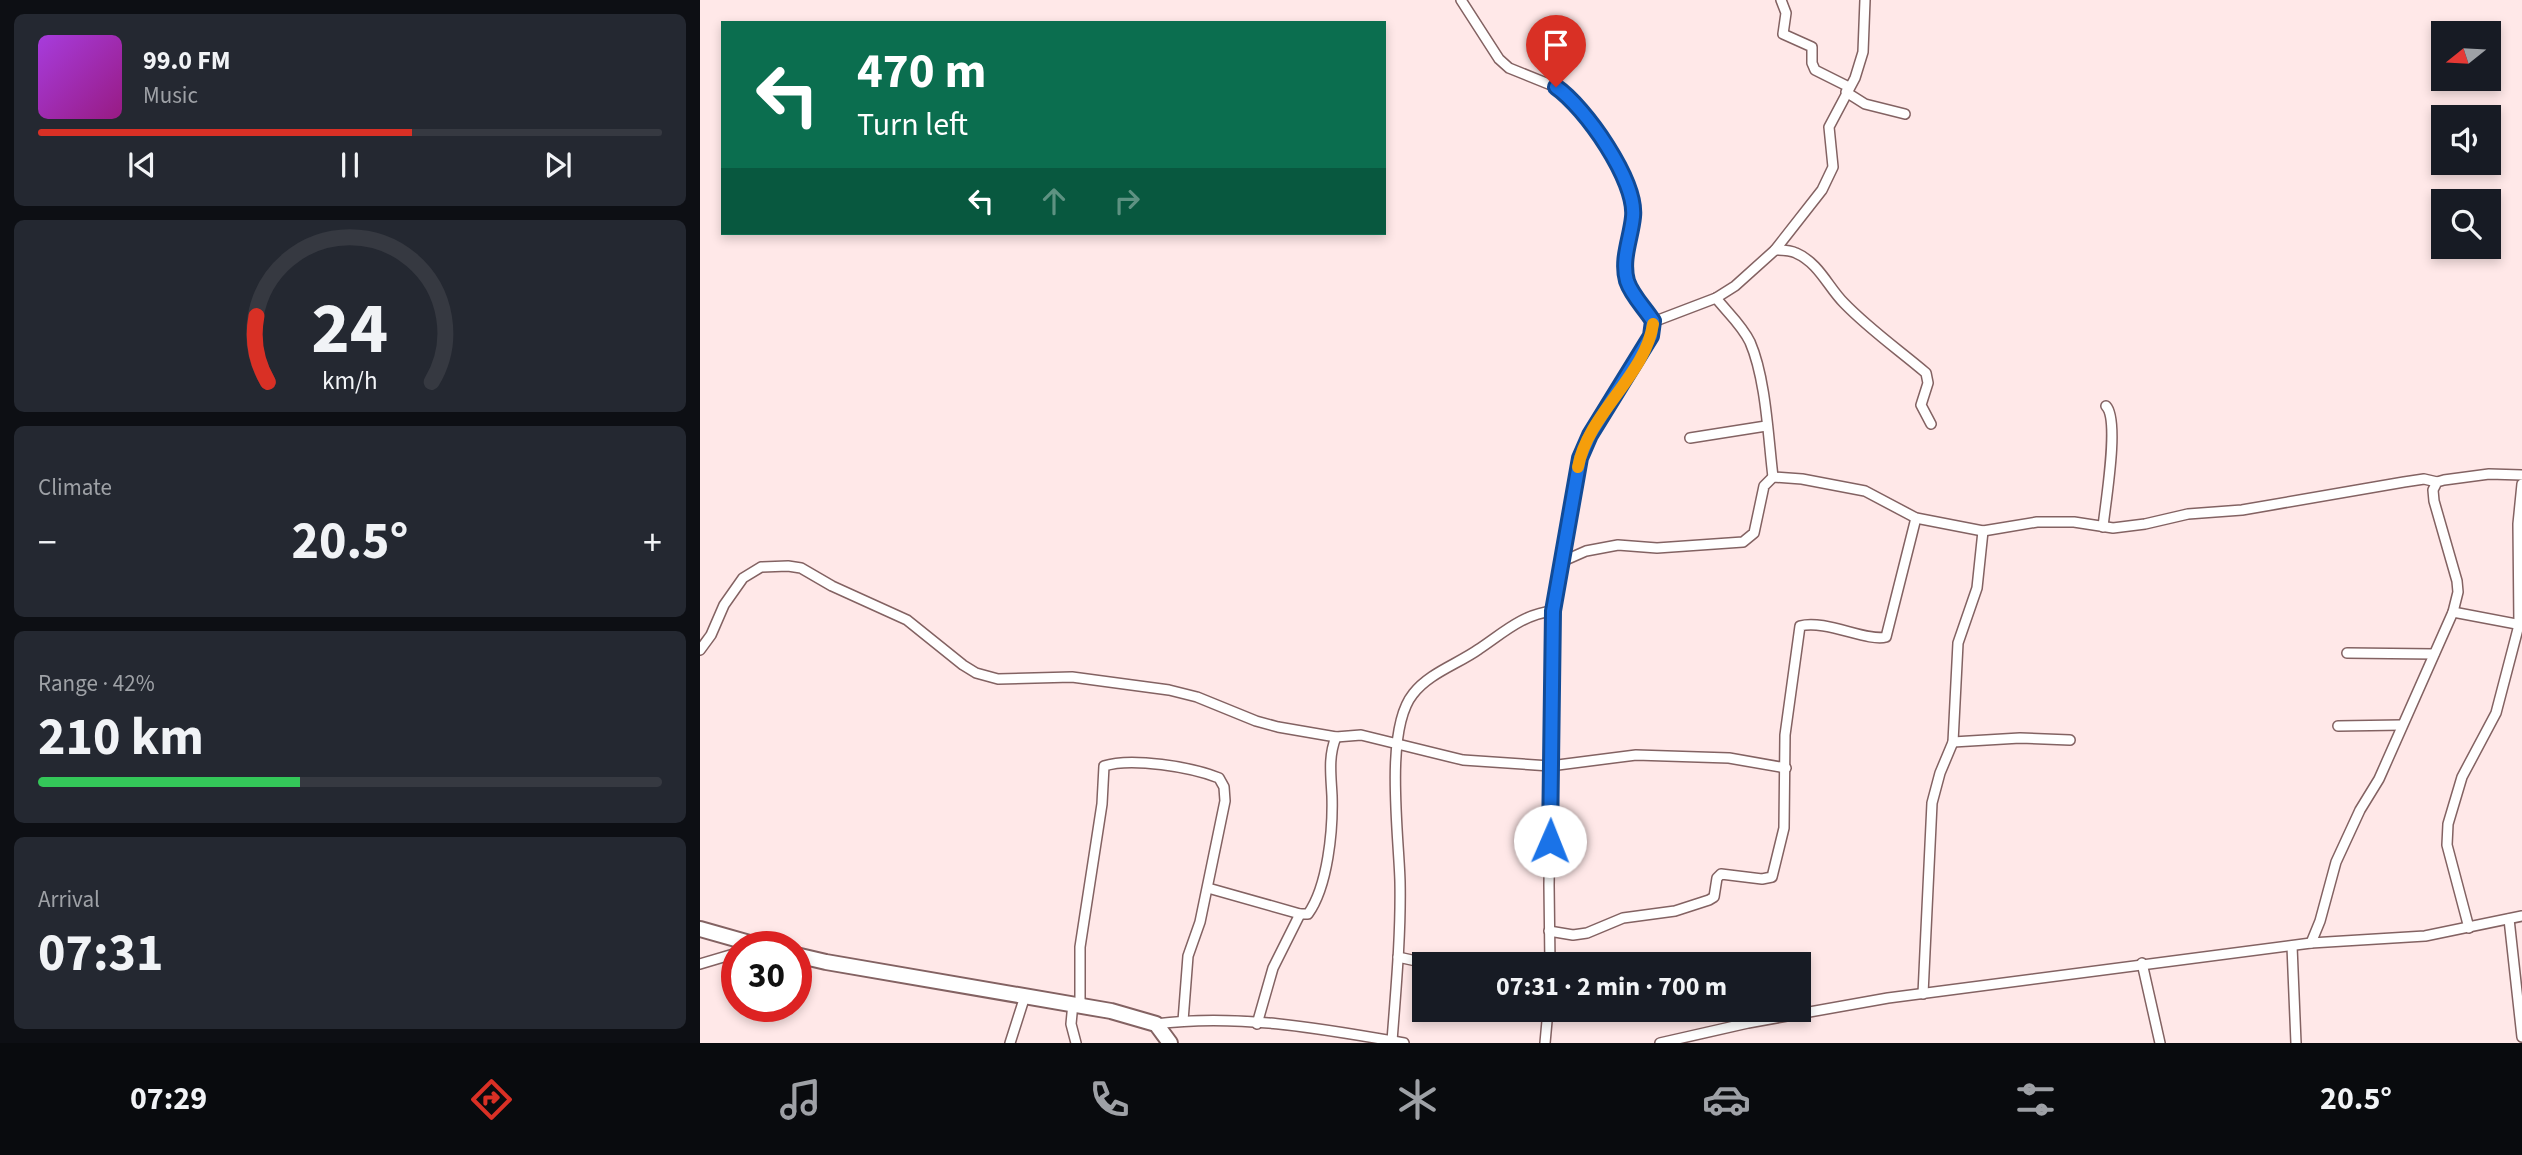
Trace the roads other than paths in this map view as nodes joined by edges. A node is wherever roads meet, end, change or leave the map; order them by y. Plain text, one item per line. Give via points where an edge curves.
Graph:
1 (1461, 0) edge
2 (1780, 0) edge
3 (1865, 0) edge
4 (1847, 90) junction
5 (1905, 114) dead end
6 (1775, 250) junction
7 (1716, 298) junction
8 (1653, 321) junction
9 (2106, 406) dead end
10 (1931, 424) dead end
11 (1766, 426) junction
12 (1690, 438) dead end
13 (2522, 475) edge
14 (1773, 477) junction
15 (2438, 482) junction
16 (2522, 484) edge
17 (1916, 518) junction
18 (2103, 527) junction
19 (1983, 531) junction
20 (1561, 562) junction
21 (1553, 611) junction
22 (2453, 612) junction
23 (2520, 625) edge
24 (700, 650) edge
25 (2347, 653) dead end
26 (2434, 654) junction
27 (2402, 725) junction
28 (2338, 726) dead end
29 (1336, 737) junction
30 (2070, 740) dead end
31 (1953, 743) junction
32 (1397, 745) junction
33 (1550, 766) junction
34 (1786, 768) junction
35 (1208, 888) junction
36 (1300, 914) junction
37 (2522, 916) edge
38 (2509, 919) junction
39 (2469, 928) junction
40 (700, 929) edge
41 (1549, 931) junction
42 (721, 935) edge
43 (2311, 943) junction
44 (2292, 946) junction
45 (1550, 952) edge
46 (1398, 957) junction
47 (721, 958) edge
48 (812, 959) edge
49 (1412, 960) edge
50 (2142, 963) junction
51 (700, 964) edge
52 (1923, 994) junction
53 (1026, 996) junction
54 (1076, 1004) junction
55 (1182, 1021) junction
56 (1547, 1022) edge
57 (1156, 1024) junction
58 (1257, 1024) junction
59 (2522, 1037) edge
60 (1691, 1040) edge
61 (1392, 1041) junction
62 (1010, 1043) edge
63 (1076, 1043) edge
64 (1170, 1043) edge
65 (1404, 1043) edge
66 (1545, 1043) edge
67 (1660, 1043) edge
68 (2160, 1043) edge
69 (2297, 1043) edge

1 - 8 street via 1499,60 1556,87 1595,127 1633,203 1625,266 1628,282
2 - 4 street via 1786,13 1783,34 1812,47 1815,70
3 - 4 street via 1863,52
4 - 5 street via 1865,104
4 - 6 street via 1829,127 1833,167 1822,190
6 - 7 street
6 - 10 street via 1795,252 1806,259 1843,302 1926,373 1928,383 1921,405
7 - 8 street
7 - 11 street via 1750,343
8 - 20 street via 1651,336 1580,458
9 - 18 street via 2112,431
11 - 12 street
11 - 14 street
13 - 15 street via 2489,474
14 - 17 street via 1865,491
14 - 20 street via 1764,486 1754,533 1743,542 1657,548 1618,545
15 - 18 street via 2424,479 2242,510
15 - 22 street via 2434,501 2458,592
16 - 23 street
17 - 19 street
17 - 34 street via 1886,637 1800,626 1785,735
18 - 19 street via 2037,522
19 - 31 street via 1976,588 1958,643
20 - 21 street
21 - 32 street via 1533,613 1423,684 1405,707
21 - 33 street
22 - 23 street
22 - 26 street
23 - 39 street via 2496,713 2462,777 2448,824 2447,845
24 - 29 street via 743,578 761,567 788,566 801,568 907,620 976,673 998,679 1072,677 1170,690 1256,722
25 - 26 street
26 - 27 street
27 - 28 street
27 - 43 street via 2336,862
29 - 32 street via 1361,735
29 - 36 street via 1330,762 1332,811 1326,860 1313,907 1308,914
30 - 31 street
31 - 52 street via 1932,803
32 - 33 street via 1464,760
32 - 46 street
33 - 34 street via 1636,755 1729,758
33 - 41 street
34 - 41 street via 1784,828 1772,877 1721,874 1709,900 1675,911 1623,918 1587,933
35 - 36 street
35 - 54 street via 1225,801 1219,778 1143,764 1104,766
35 - 55 street via 1188,956
36 - 58 street via 1273,968
37 - 38 street
38 - 39 street
38 - 59 street
39 - 43 street via 2425,936
40 - 42 main road
41 - 45 street
43 - 44 street
44 - 50 street
44 - 69 street
46 - 49 street
46 - 61 street
47 - 51 street
48 - 53 main road
50 - 52 street
50 - 68 street
52 - 60 street via 1748,1023
53 - 54 main road
53 - 62 street
54 - 57 main road
54 - 63 street via 1071,1024
55 - 57 street
55 - 58 street
56 - 66 street
57 - 64 main road
58 - 61 street
60 - 67 street
61 - 65 street

